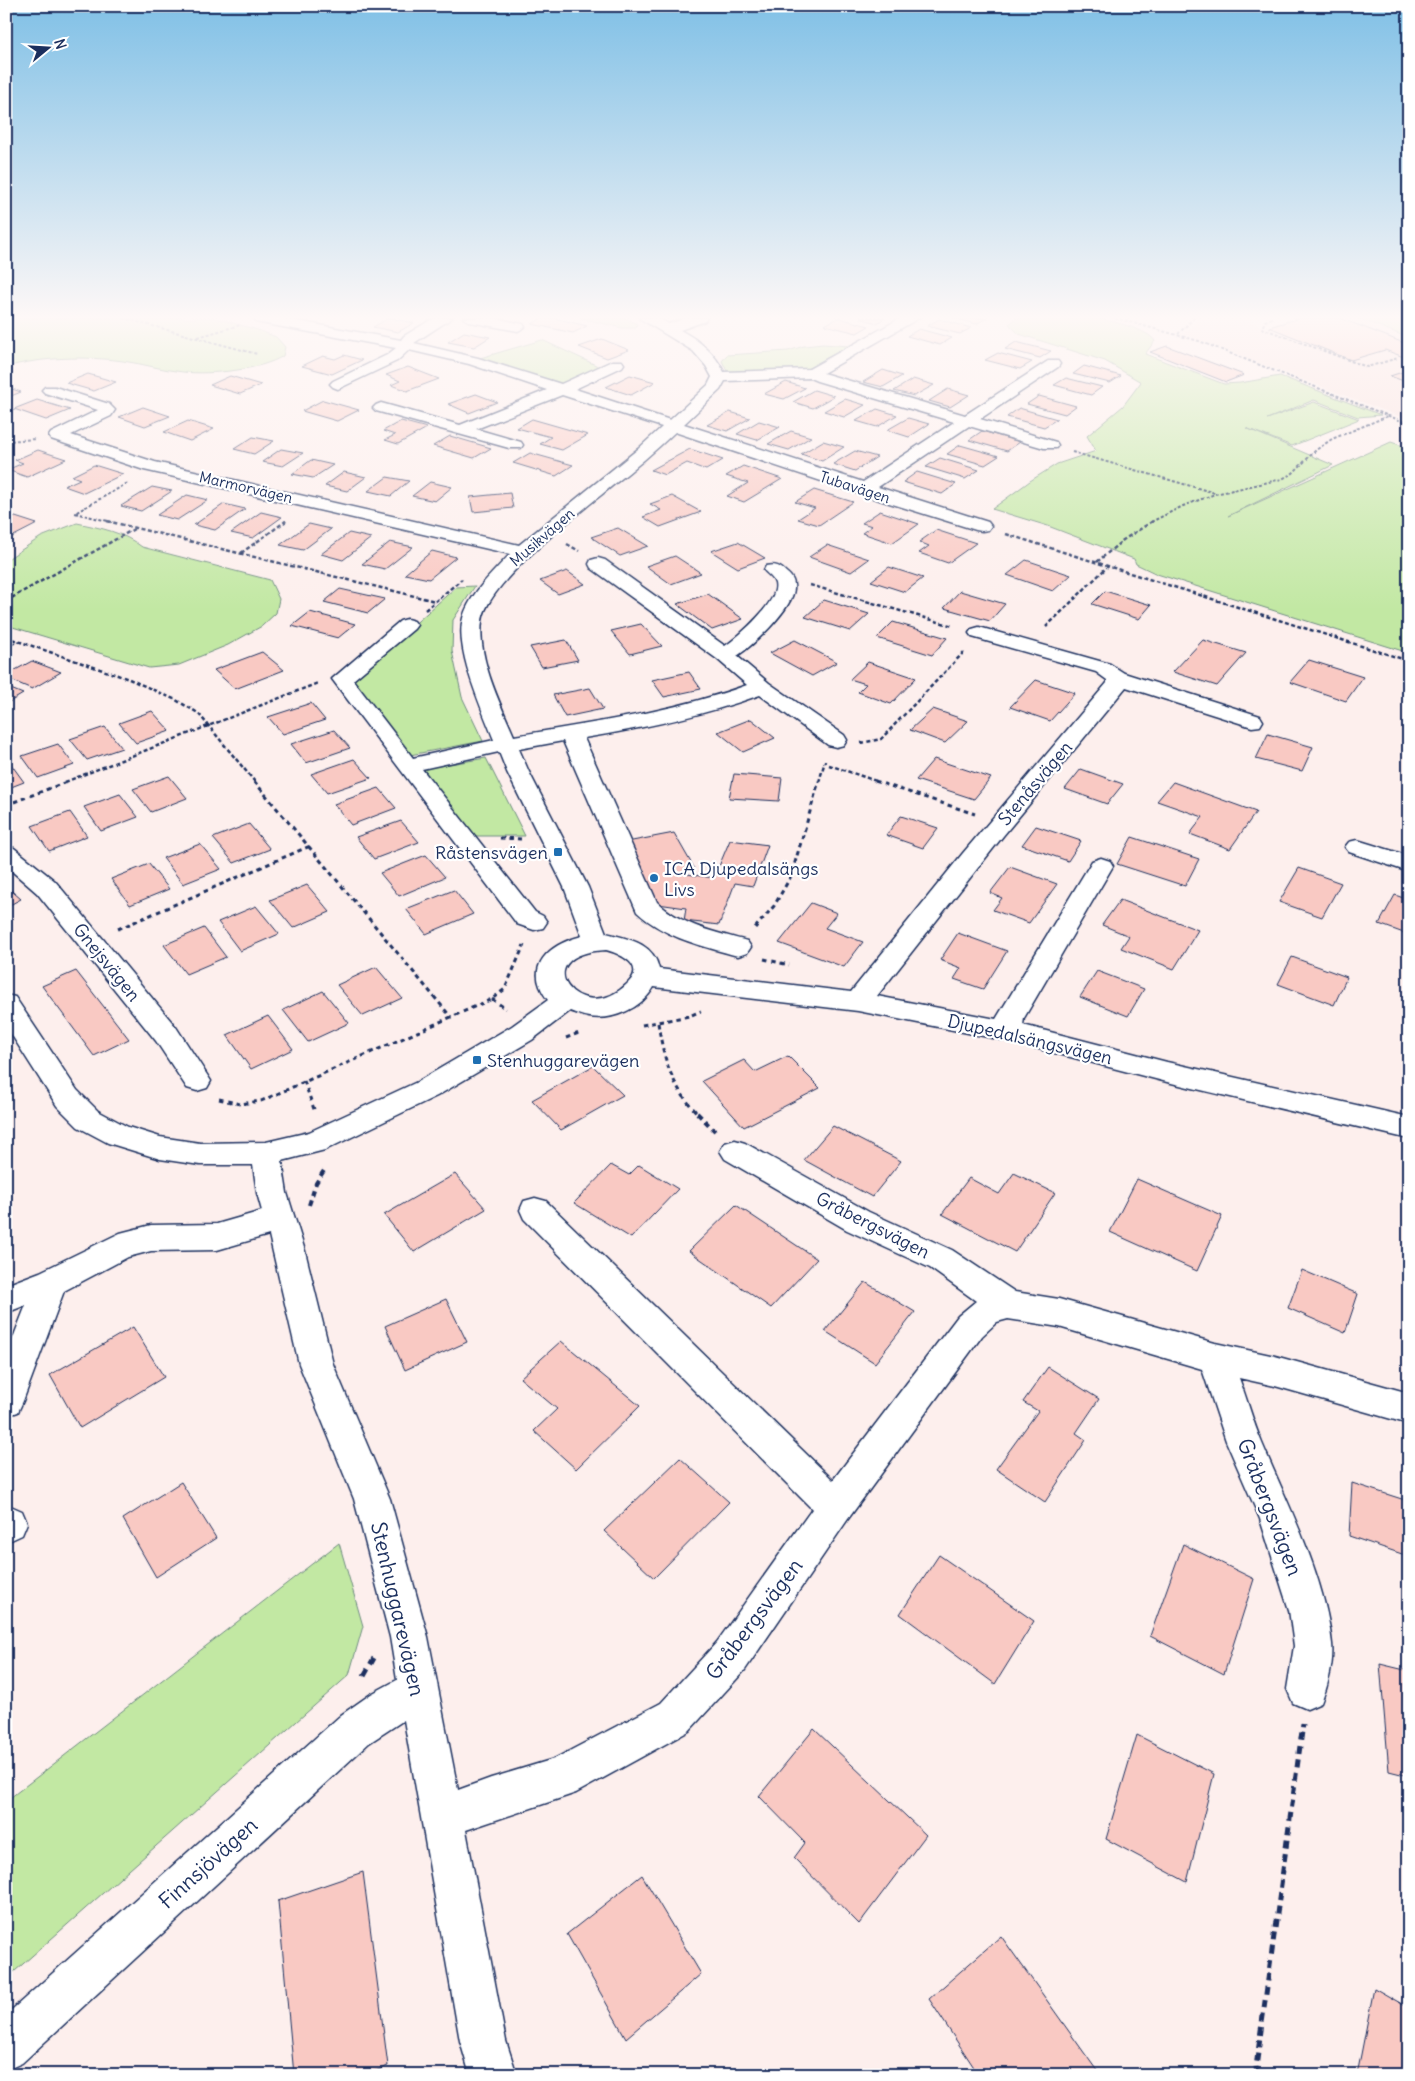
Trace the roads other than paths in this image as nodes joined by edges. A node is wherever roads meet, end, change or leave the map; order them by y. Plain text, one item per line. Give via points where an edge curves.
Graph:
1 (101, 415) edge
2 (407, 415) edge
3 (498, 415) edge
4 (636, 415) edge
5 (684, 415) edge
6 (945, 415) edge
7 (973, 415) edge
8 (964, 421) junction
9 (672, 427) junction
10 (461, 430) junction
11 (515, 445) dead end
12 (1050, 445) road end
13 (863, 489) junction
14 (982, 526) road end
15 (512, 548) junction
16 (598, 564) road end
17 (773, 570) dead end
18 (407, 625) road end
19 (979, 633) road end
20 (724, 655) junction
21 (1118, 677) junction
22 (762, 687) junction
23 (1252, 721) dead end
24 (571, 734) junction
25 (836, 740) road end
26 (506, 745) junction
27 (408, 766) junction
28 (1358, 847) dead end
29 (6, 853) edge
30 (1409, 864) edge
31 (1101, 866) dead end
32 (534, 922) road end
33 (597, 941) junction
34 (738, 947) road end
35 (647, 977) junction
36 (566, 1000) junction
37 (858, 1002) junction
38 (6, 1004) edge
39 (1008, 1031) junction
40 (197, 1082) road end
41 (1409, 1128) edge
42 (735, 1151) road end
43 (266, 1153) junction
44 (535, 1210) dead end
45 (295, 1217) junction
46 (51, 1282) junction
47 (6, 1299) edge
48 (1008, 1305) junction
49 (1215, 1358) junction
50 (6, 1401) edge
51 (1409, 1409) edge
52 (835, 1507) junction
53 (1308, 1689) road end
54 (418, 1690) junction
55 (443, 1817) junction
56 (6, 2047) edge
57 (494, 2075) edge

1 - 15 street, Marmorvägen via 57,436 155,467
2 - 10 street
3 - 10 street
4 - 9 street, Tubavägen
5 - 9 street, Musikvägen
6 - 8 street
7 - 8 street
8 - 12 street
8 - 13 street
9 - 13 street, Tubavägen
9 - 15 street, Musikvägen via 548,531
10 - 11 street
13 - 14 street, Tubavägen
15 - 26 street, Musikvägen via 472,619 472,642 478,673
16 - 20 street
17 - 20 street via 784,580 785,590 771,615 740,645
18 - 27 street via 342,679
19 - 21 street via 1103,668
20 - 22 street
21 - 23 street
21 - 37 street, Stenåsvägen via 1118,684
22 - 24 street via 687,712
22 - 25 street
24 - 26 street
24 - 34 street via 646,906 657,918 678,928
26 - 27 street
26 - 33 street, Musikvägen via 576,887
27 - 32 street via 526,918
28 - 30 street
29 - 40 street, Gnejsvägen via 46,887 166,1034
31 - 39 street via 1010,1018
33 - 35 street via 623,945 637,953 646,964
33 - 36 street via 571,948 554,964 552,984
35 - 36 street via 641,989 620,1003 592,1008
35 - 37 street, Djupedalsängsvägen
36 - 43 street via 522,1033 427,1089 315,1142
37 - 39 street, Djupedalsängsvägen
38 - 43 street via 67,1098 88,1118 118,1135 160,1148 200,1154
39 - 41 street, Djupedalsängsvägen
42 - 48 street, Gråbergsvägen via 858,1221 942,1259
43 - 45 street, Stenhuggarevägen via 272,1194
44 - 52 street
45 - 46 street via 217,1237 151,1238 120,1246
45 - 54 street, Stenhuggarevägen via 289,1251 316,1364 372,1499 409,1637
46 - 47 street
46 - 50 street
48 - 49 street, Gråbergsvägen via 1059,1312
48 - 52 street, Gråbergsvägen via 987,1311 970,1326
49 - 51 street, Gråbergsvägen via 1275,1370
49 - 53 street, Gråbergsvägen via 1244,1441 1278,1519 1308,1610 1313,1646
52 - 55 street, Gråbergsvägen via 731,1656 675,1717 561,1778
54 - 55 street, Stenhuggarevägen
54 - 56 street, Finnsjövägen via 355,1729
55 - 57 street, Stenhuggarevägen via 484,2041

